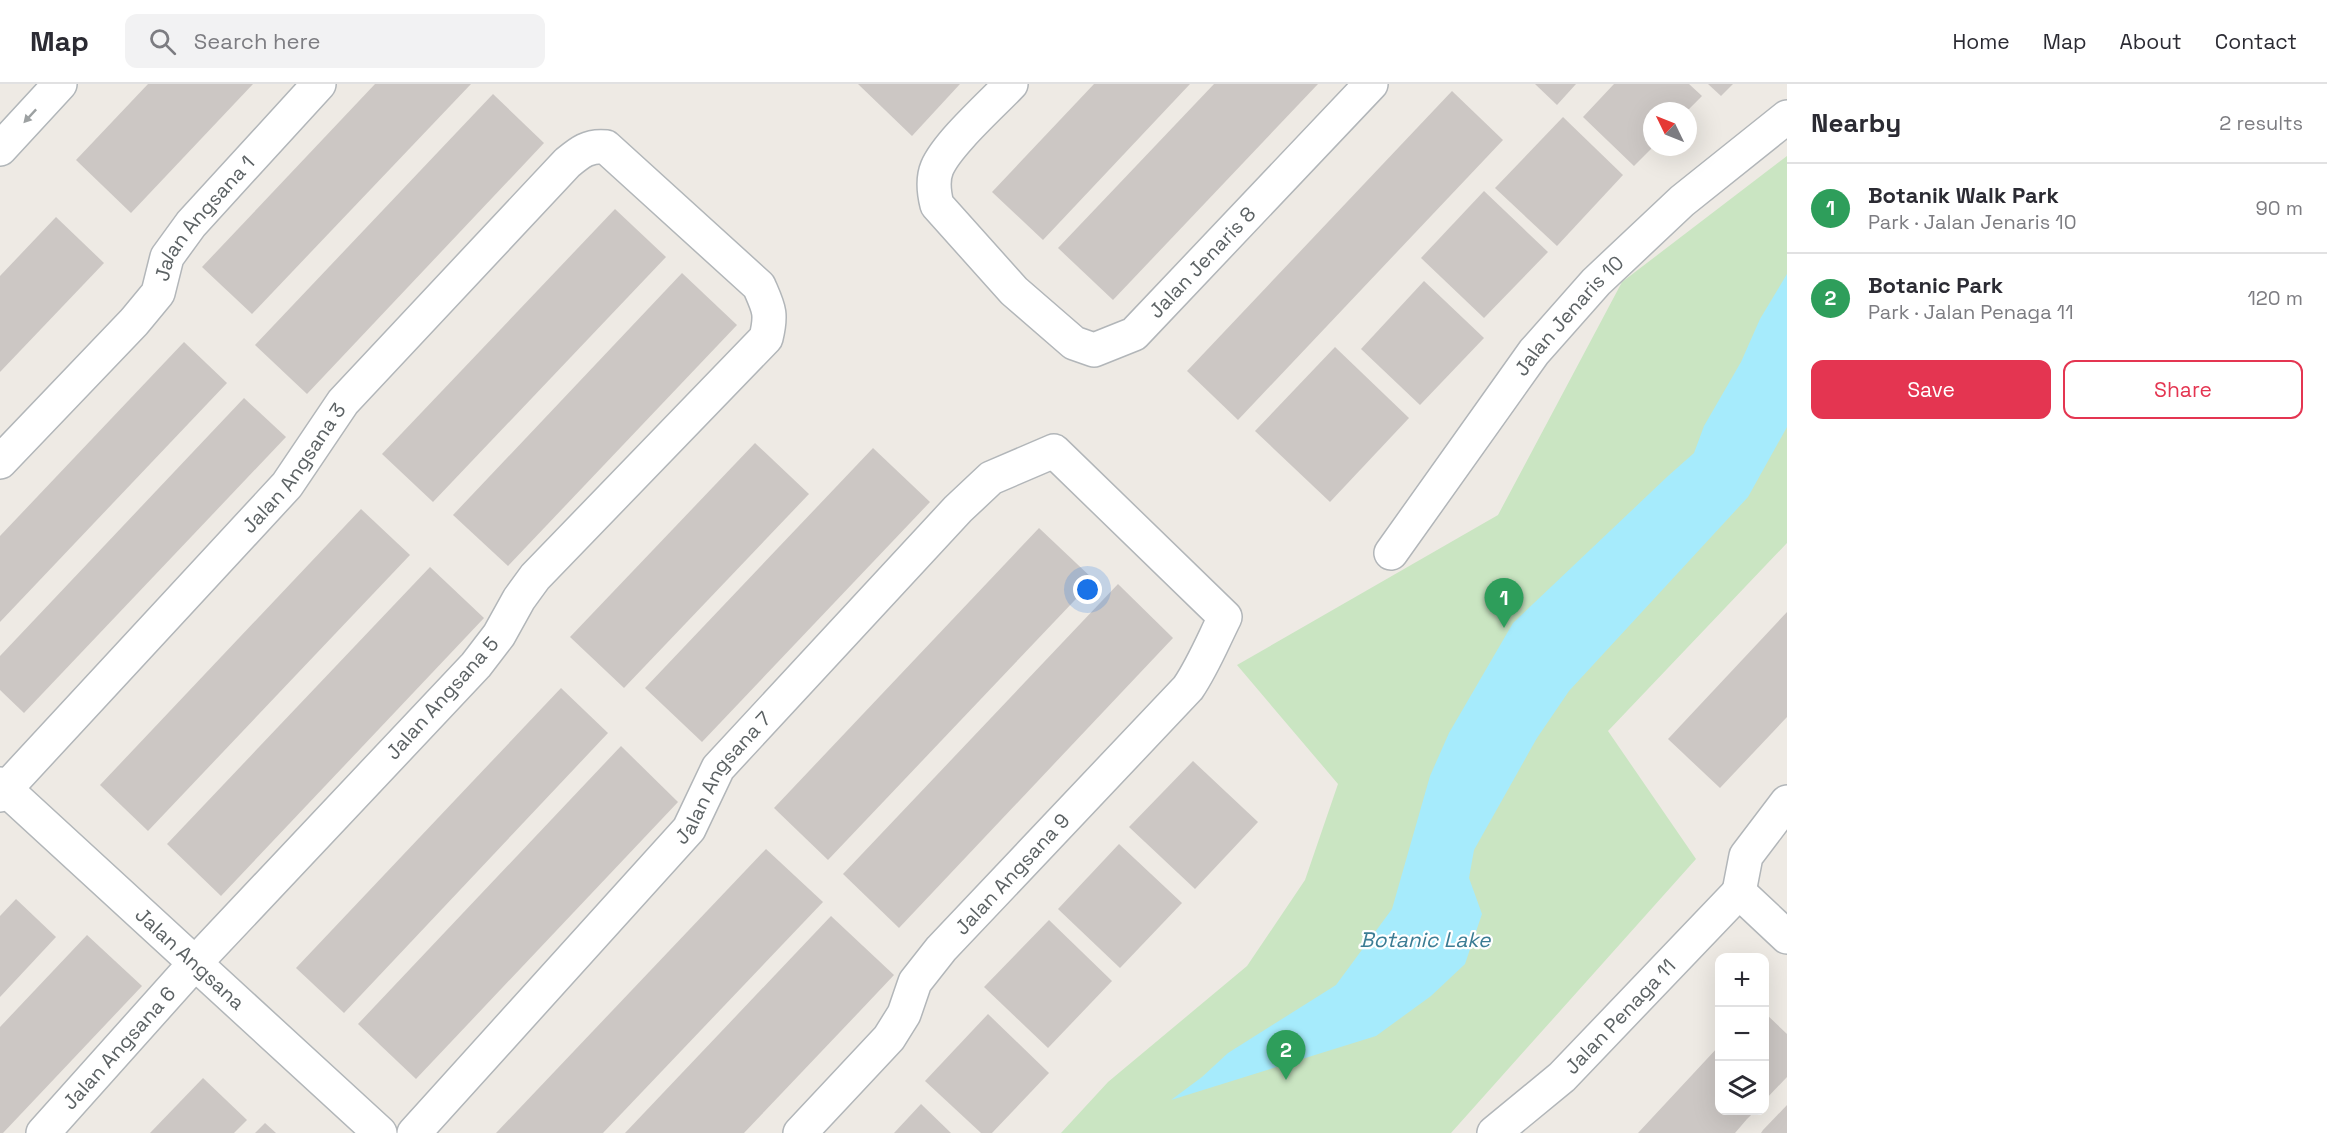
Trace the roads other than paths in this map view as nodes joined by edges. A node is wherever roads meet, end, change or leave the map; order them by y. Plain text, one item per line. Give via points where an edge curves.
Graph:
1 (60, 84) edge
2 (319, 84) edge
3 (1011, 84) edge
4 (1371, 84) edge
5 (1787, 117) edge
6 (0, 149) edge
7 (759, 286) joint
8 (0, 462) edge
9 (1391, 553) dead end
10 (1225, 616) joint
11 (2, 789) edge
12 (1787, 802) edge
13 (1739, 892) junction
14 (1787, 936) edge
15 (196, 962) junction
16 (43, 1133) edge
17 (380, 1133) edge
18 (414, 1133) edge
19 (800, 1133) edge
20 (1494, 1133) edge

1 -> 6 street
2 - 8 street, Jalan Angsana 1 via 191,224 167,256 158,293 134,322
3 - 4 street, Jalan Jenaris 8 via 954,144 937,168 933,188 937,205 1014,291 1074,343 1094,350 1134,334
5 - 9 street, Jalan Jenaris 10 via 1682,201 1596,282 1534,352
7 - 11 street, Jalan Angsana 3 via 606,147 584,150 343,402 286,485
7 - 15 street, Jalan Angsana 5 via 770,319 766,339 535,576 499,636 476,665
10 - 18 street, Jalan Angsana 7 via 1054,451 991,478 718,768 689,829
10 - 19 street, Jalan Angsana 9 via 1188,688 941,949 915,982 904,1014 889,1038
11 - 15 street, Jalan Angsana
12 - 13 street via 1746,856
13 - 14 street
13 - 20 street, Jalan Penaga 11 via 1562,1077
15 - 16 street, Jalan Angsana 6
15 - 17 street, Jalan Angsana

